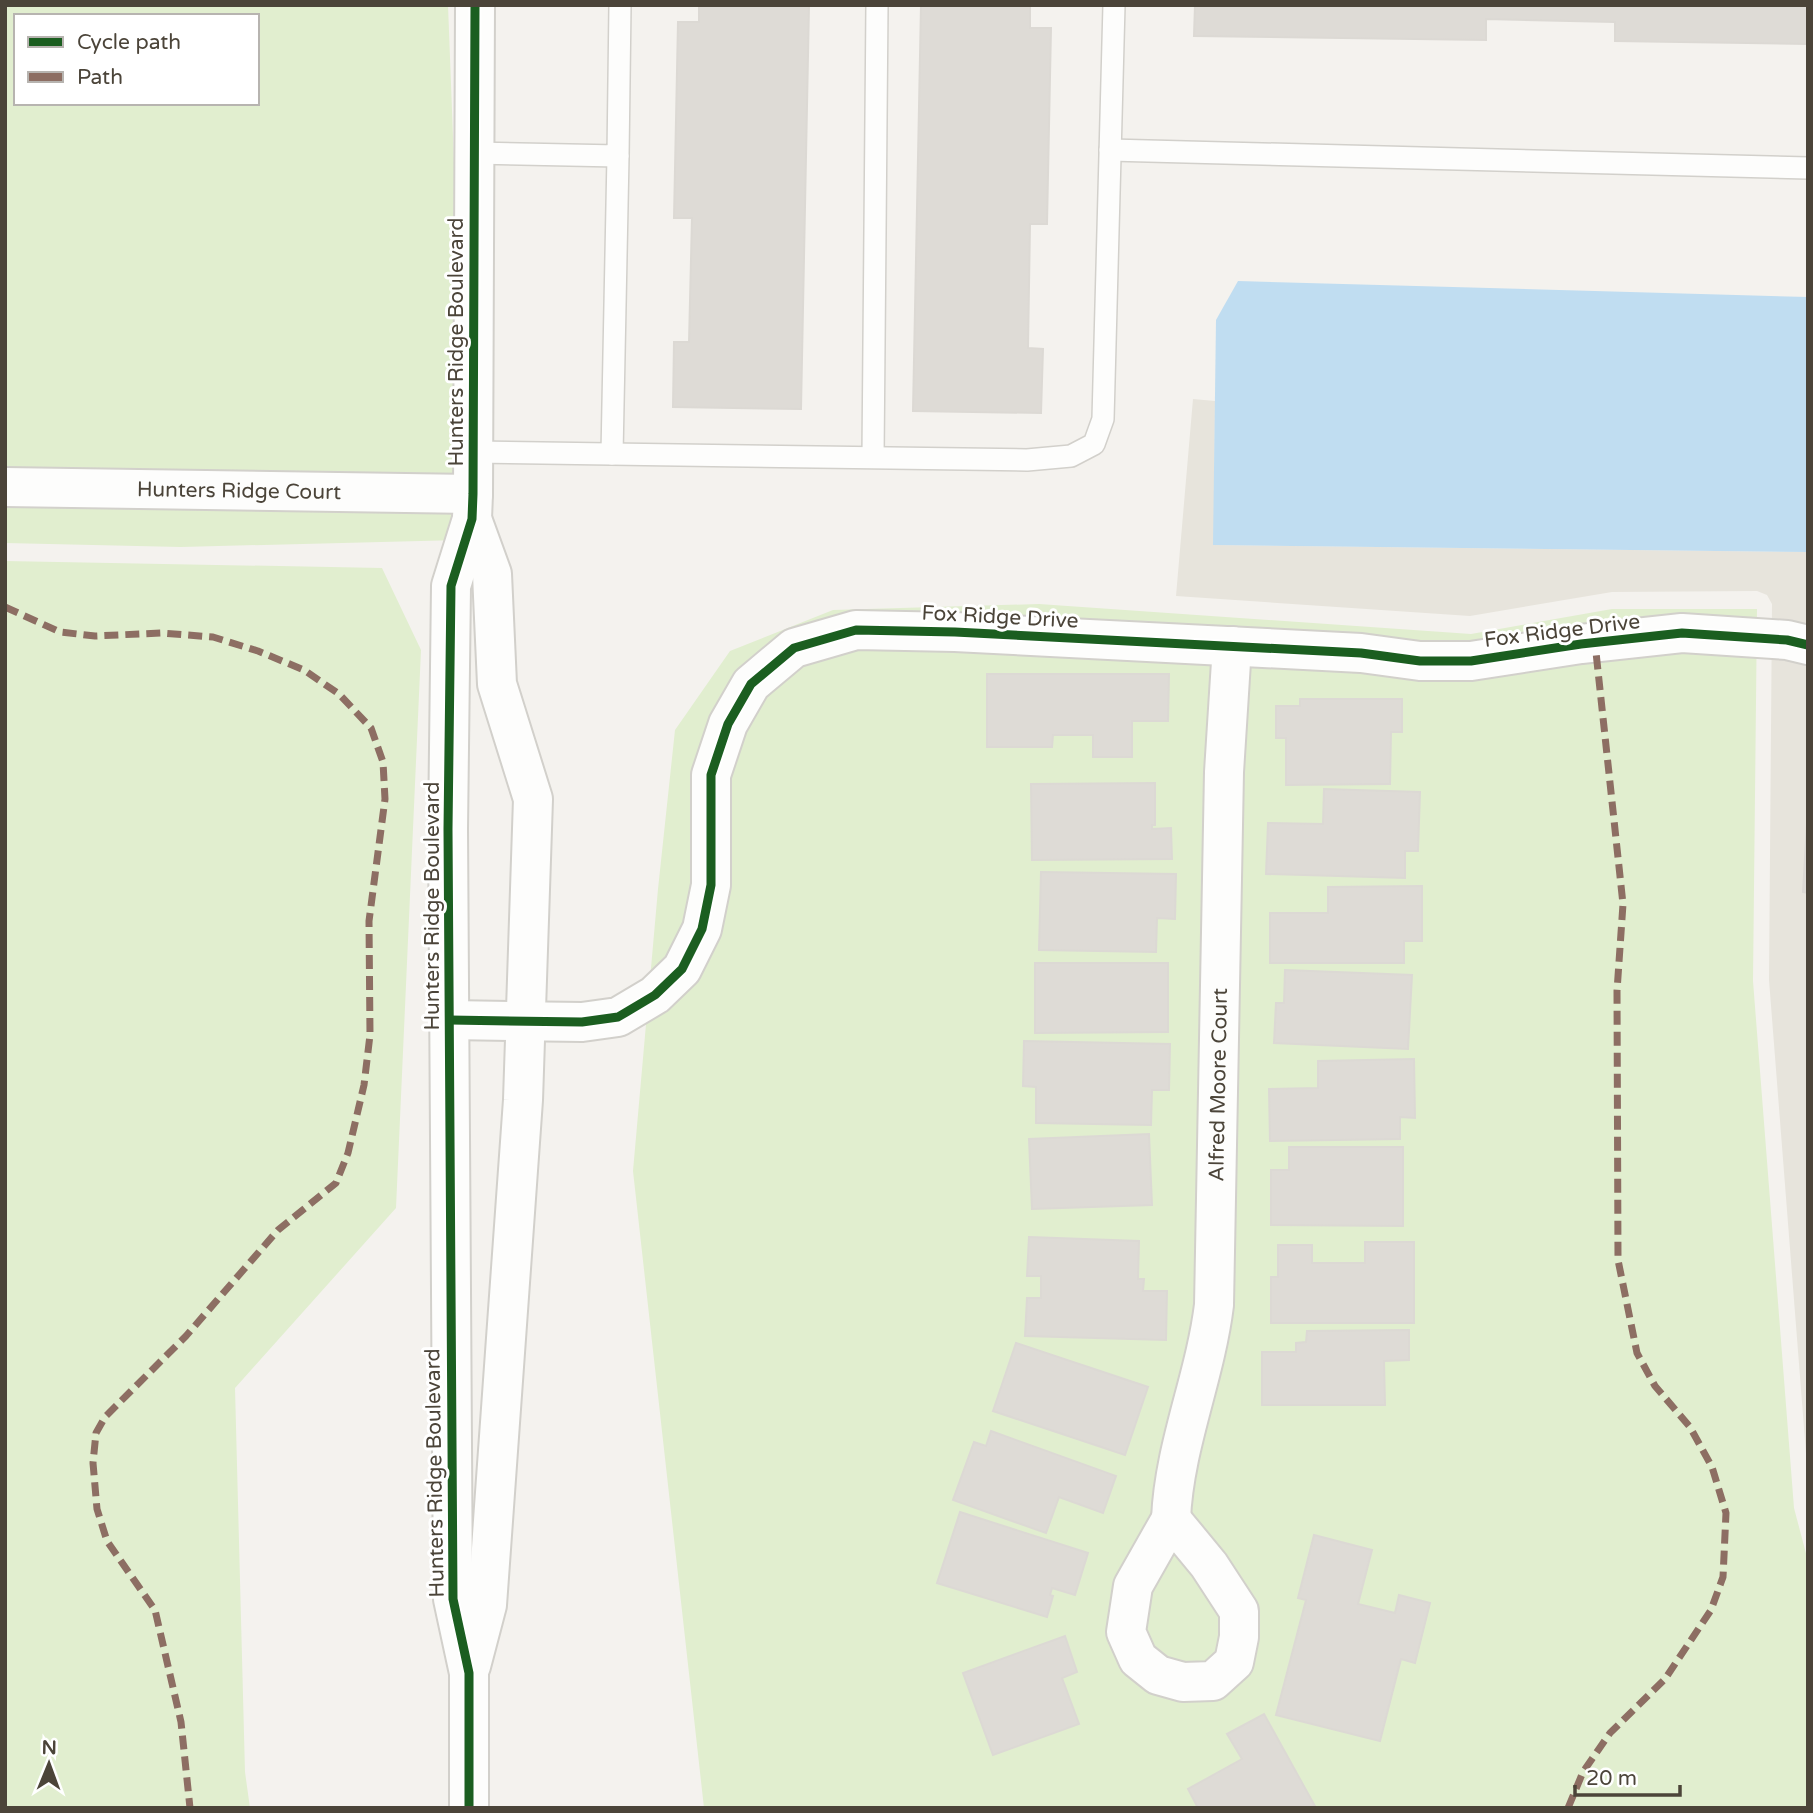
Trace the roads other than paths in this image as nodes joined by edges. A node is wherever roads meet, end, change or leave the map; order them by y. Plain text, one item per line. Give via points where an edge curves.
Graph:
1 (475, 5) edge
2 (620, 5) edge
3 (877, 5) edge
4 (1114, 5) edge
5 (1110, 150) junction
6 (474, 153) junction
7 (618, 156) junction
8 (1808, 169) edge
9 (473, 452) junction
10 (612, 454) junction
11 (873, 457) junction
12 (5, 487) edge
13 (472, 507) junction
14 (1808, 645) edge
15 (1232, 646) junction
16 (450, 1020) junction
17 (526, 1020) junction
18 (1171, 1519) dead end
19 (469, 1673) junction
20 (469, 1808) edge

1 - 6 street, Hunters Ridge Boulevard
2 - 7 lane
3 - 11 lane
4 - 5 lane
5 - 8 lane
5 - 11 lane via 1103,419 1094,444 1071,456 1027,460
6 - 7 lane
6 - 9 street, Hunters Ridge Boulevard
7 - 10 lane
9 - 10 lane
9 - 13 street, Hunters Ridge Boulevard
10 - 11 lane
12 - 13 street, Hunters Ridge Court
13 - 16 street, Hunters Ridge Boulevard via 451,586
13 - 17 street, Hunters Ridge Boulevard via 492,574 497,684 533,799
14 - 15 street, Fox Ridge Drive via 1682,634 1471,660 1420,661
15 - 17 street, Fox Ridge Drive via 856,630 794,648 751,684 728,724 711,775 711,885 702,929 682,969 655,995 618,1017 582,1022
15 - 18 street, Alfred Moore Court via 1224,772 1214,1306 1210,1342 1172,1487
16 - 17 street, Fox Ridge Drive
16 - 19 street, Hunters Ridge Boulevard via 453,1600
17 - 19 street, Hunters Ridge Boulevard via 487,1605
19 - 20 street, Hunters Ridge Boulevard

